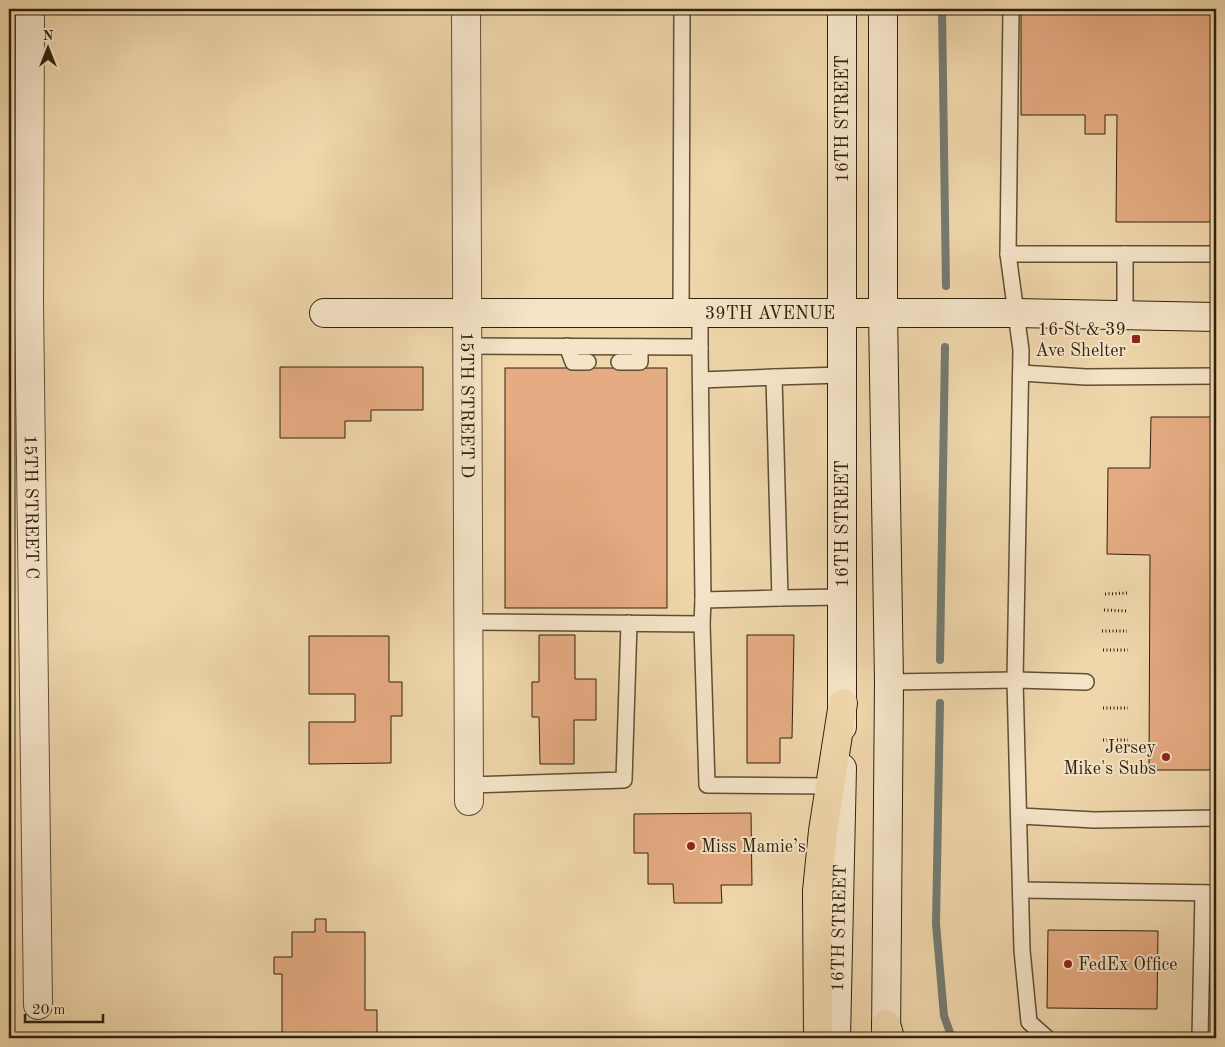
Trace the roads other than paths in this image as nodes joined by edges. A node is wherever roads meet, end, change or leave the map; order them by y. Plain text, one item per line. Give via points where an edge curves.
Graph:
1 (30, 9) edge
2 (466, 9) edge
3 (682, 9) edge
4 (842, 9) edge
5 (883, 9) edge
6 (1011, 9) edge
7 (1008, 254) junction
8 (1125, 254) junction
9 (1216, 254) edge
10 (19, 303) edge
11 (324, 313) dead end
12 (467, 313) junction
13 (883, 313) junction
14 (1014, 313) junction
15 (842, 314) junction
16 (691, 315) junction
17 (1125, 316) junction
18 (1216, 317) edge
19 (467, 346) junction
20 (568, 346) junction
21 (640, 347) junction
22 (700, 348) junction
23 (588, 362) dead end
24 (619, 362) dead end
25 (1021, 373) junction
26 (842, 375) junction
27 (774, 376) junction
28 (1216, 376) edge
29 (701, 380) junction
30 (842, 597) junction
31 (780, 598) junction
32 (703, 600) junction
33 (468, 622) junction
34 (629, 624) junction
35 (702, 624) junction
36 (1015, 680) junction
37 (889, 682) junction
38 (1086, 682) dead end
39 (842, 703) junction
40 (830, 786) junction
41 (468, 793) joint
42 (1020, 816) junction
43 (1216, 818) edge
44 (1021, 890) junction
45 (1209, 893) edge
46 (38, 1004) dead end
47 (887, 1034) edge
48 (818, 1038) edge
49 (836, 1038) edge
50 (1047, 1038) edge
51 (1200, 1038) edge

1 - 10 street, 15TH STREET C
2 - 12 street, 15TH STREET D
3 - 16 lane
4 - 15 street, 16TH STREET
5 - 13 street
6 - 7 lane
7 - 8 lane
7 - 14 lane
8 - 9 lane
8 - 17 lane
10 - 46 street, 15TH STREET C
11 - 12 street, 39TH AVENUE
12 - 16 street, 39TH AVENUE
12 - 19 street, 15TH STREET D
13 - 14 street, 39TH AVENUE
13 - 15 street, 39TH AVENUE
13 - 37 street
14 - 17 street, 39TH AVENUE
14 - 25 lane via 1021,350
15 - 16 street, 39TH AVENUE
15 - 26 street, 16TH STREET
16 - 22 lane
17 - 18 street, 39TH AVENUE
19 - 20 lane
19 - 33 street, 15TH STREET D
20 - 21 lane
20 - 23 lane via 573,362
21 - 22 lane
21 - 24 lane via 640,362
22 - 29 lane
25 - 28 lane
25 - 36 lane
26 - 27 lane
26 - 30 street, 16TH STREET
27 - 29 lane
27 - 31 lane
29 - 32 lane
30 - 31 lane
30 - 39 street, 16TH STREET
31 - 32 lane
32 - 35 lane
33 - 34 lane
33 - 41 street, 15TH STREET D
34 - 35 lane
34 - 41 lane via 624,780
35 - 40 lane via 707,785
36 - 37 lane
36 - 38 lane
36 - 42 lane
37 - 47 street
39 - 40 highway
39 - 49 street, 16TH STREET
40 - 48 highway via 818,891
42 - 43 lane via 1094,820
42 - 44 lane
44 - 45 lane
44 - 50 lane via 1028,1022
45 - 51 lane

